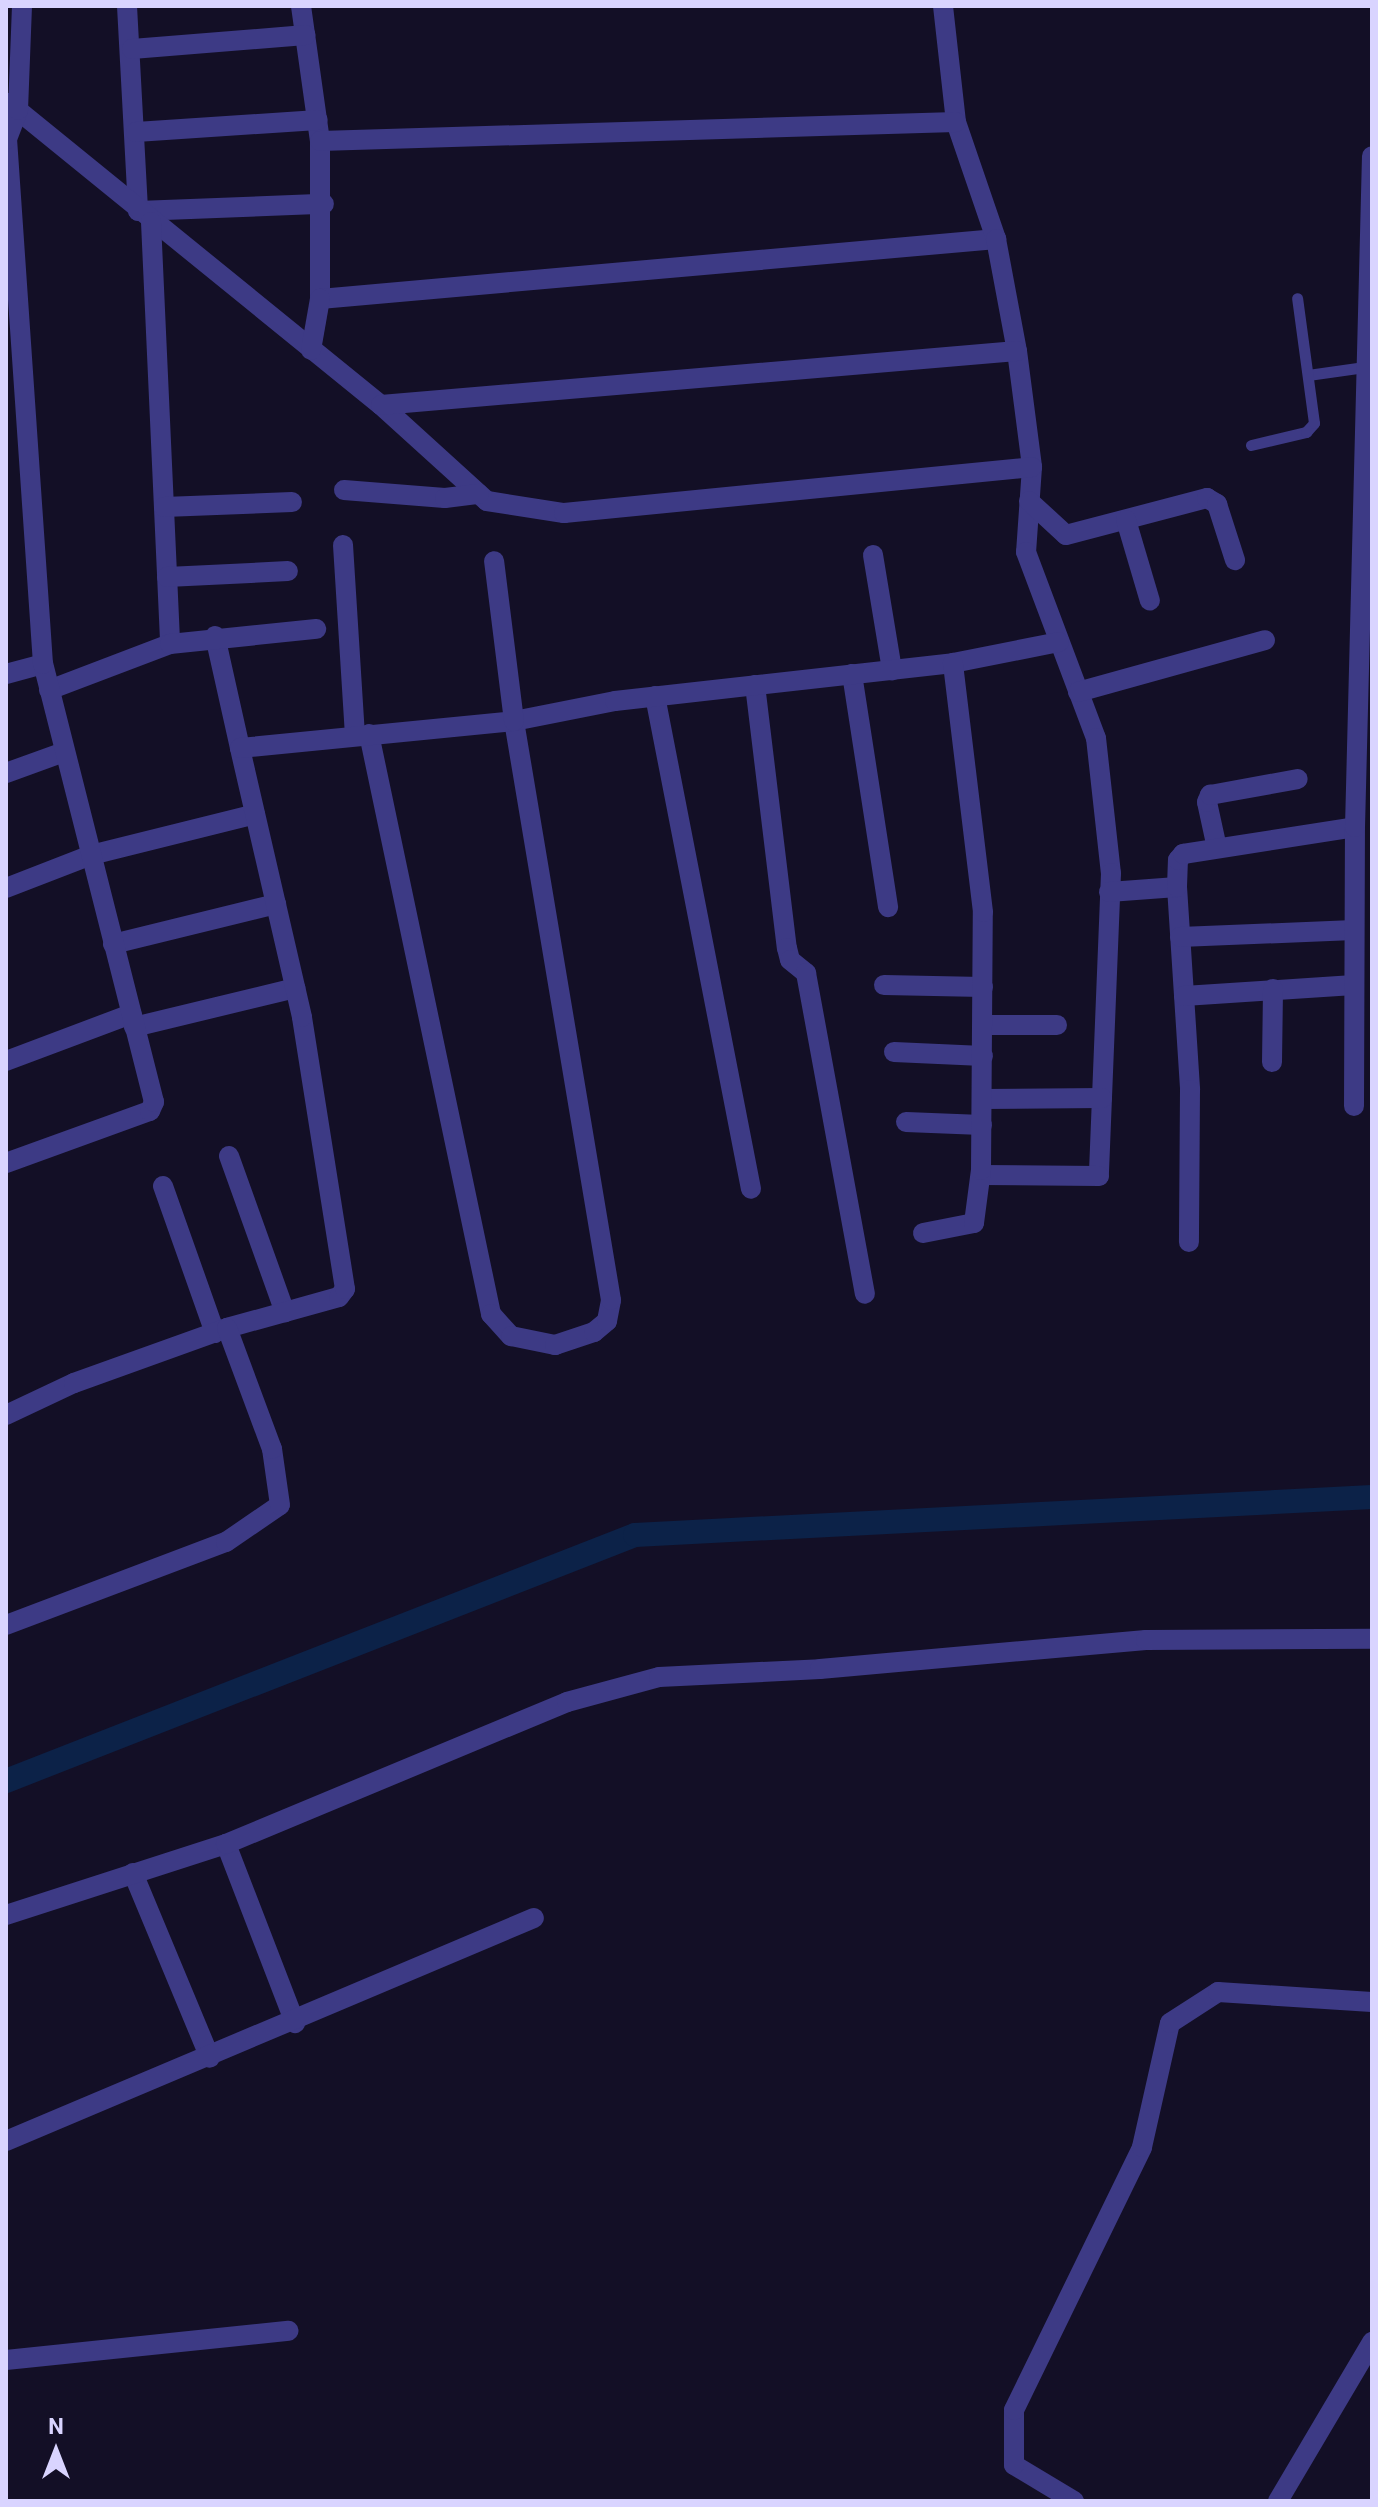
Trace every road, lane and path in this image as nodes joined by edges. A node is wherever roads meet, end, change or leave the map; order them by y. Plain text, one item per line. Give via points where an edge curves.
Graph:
1 (22, 6) edge
2 (127, 6) edge
3 (301, 6) edge
4 (943, 6) edge
5 (305, 35) junction
6 (132, 49) junction
7 (12, 106) edge
8 (318, 120) junction
9 (956, 122) junction
10 (136, 132) junction
11 (320, 141) junction
12 (1372, 156) edge
13 (324, 204) junction
14 (145, 216) junction
15 (996, 239) junction
16 (1297, 298) dead end
17 (320, 299) junction
18 (311, 350) junction
19 (1017, 351) junction
20 (1364, 367) junction
21 (1308, 375) junction
22 (15, 386) edge
23 (381, 405) junction
24 (1251, 445) dead end
25 (1032, 467) junction
26 (344, 490) dead end
27 (479, 494) junction
28 (1029, 501) junction
29 (292, 502) dead end
30 (164, 507) junction
31 (1126, 520) junction
32 (343, 545) dead end
33 (873, 555) dead end
34 (1235, 560) dead end
35 (494, 561) dead end
36 (288, 571) dead end
37 (167, 577) junction
38 (1150, 601) dead end
39 (316, 629) dead end
40 (215, 636) junction
41 (1265, 640) dead end
42 (1059, 642) junction
43 (170, 644) junction
44 (953, 663) junction
45 (43, 664) junction
46 (892, 670) junction
47 (6, 674) edge
48 (852, 674) junction
49 (755, 685) junction
50 (49, 690) junction
51 (1078, 692) junction
52 (655, 696) junction
53 (514, 721) junction
54 (362, 735) junction
55 (240, 748) junction
56 (64, 752) junction
57 (6, 773) edge
58 (1298, 779) dead end
59 (255, 814) junction
60 (1355, 827) junction
61 (1217, 848) junction
62 (91, 855) junction
63 (1177, 887) junction
64 (6, 888) edge
65 (1109, 892) junction
66 (276, 904) junction
67 (888, 907) dead end
68 (1354, 930) junction
69 (1180, 937) junction
70 (113, 944) junction
71 (884, 985) dead end
72 (1354, 985) junction
73 (983, 987) junction
74 (295, 988) junction
75 (1273, 989) junction
76 (1184, 996) junction
77 (133, 1020) junction
78 (983, 1025) junction
79 (1057, 1025) dead end
80 (894, 1052) dead end
81 (983, 1056) junction
82 (7, 1058) edge
83 (1272, 1062) dead end
84 (1102, 1098) junction
85 (982, 1099) junction
86 (1354, 1106) dead end
87 (906, 1122) dead end
88 (982, 1125) junction
89 (229, 1156) dead end
90 (6, 1163) edge
91 (981, 1175) junction
92 (163, 1186) dead end
93 (751, 1189) dead end
94 (923, 1233) dead end
95 (1189, 1242) dead end
96 (865, 1294) dead end
97 (285, 1312) junction
98 (221, 1331) junction
99 (6, 1415) edge
100 (6, 1625) edge
101 (1372, 1639) edge
102 (226, 1844) junction
103 (133, 1873) junction
104 (6, 1915) edge
105 (534, 1918) dead end
106 (1372, 2002) edge
107 (295, 2023) junction
108 (210, 2058) junction
109 (6, 2141) edge
110 (289, 2331) dead end
111 (1372, 2342) edge
112 (6, 2360) edge
113 (1074, 2501) edge
114 (1278, 2501) edge

1 - 7 street
2 - 6 street
3 - 5 street
4 - 9 street
5 - 6 street
5 - 8 street
6 - 10 street
7 - 14 street
7 - 22 street via 7,139
8 - 10 street
8 - 11 street
9 - 11 street
9 - 15 street
10 - 14 street
11 - 13 street
12 - 20 street
13 - 14 street
13 - 17 street
14 - 18 street
14 - 30 street
15 - 17 street
15 - 19 street
16 - 21 lane
17 - 18 street
18 - 23 street
19 - 23 street
19 - 25 street
20 - 21 lane
20 - 60 street
21 - 24 lane via 1315,415 1310,428
22 - 45 street
23 - 27 street
25 - 27 street via 564,513 515,509
25 - 28 street
26 - 27 street via 445,498
28 - 31 street via 1066,535
28 - 42 street via 1026,552
29 - 30 street
30 - 37 street
31 - 34 street via 1202,498 1213,500
31 - 38 street
32 - 54 street
33 - 46 street
35 - 53 street
36 - 37 street
37 - 43 street
39 - 40 street
40 - 43 street
40 - 55 street
41 - 51 street
42 - 44 street
42 - 51 street
43 - 50 street
44 - 46 street
44 - 73 street via 983,912
45 - 47 street
45 - 50 street
46 - 48 street
48 - 49 street
48 - 67 street
49 - 52 street
49 - 96 street via 787,948 790,960 806,973
50 - 56 street
51 - 65 street via 1096,738
52 - 53 street
52 - 93 street
53 - 54 street
53 - 54 street via 611,1300 607,1321 594,1332 555,1345 511,1336 491,1314
54 - 55 street
55 - 59 street
56 - 57 street
56 - 62 street
58 - 61 street via 1210,795
59 - 62 street
59 - 66 street
60 - 61 street
60 - 68 street
61 - 63 street via 1183,854
62 - 64 street
62 - 70 street
63 - 65 street
63 - 69 street
65 - 84 street
66 - 70 street
66 - 74 street
68 - 69 street
68 - 72 street
69 - 76 street
70 - 77 street
71 - 73 street
72 - 75 street
72 - 86 street
73 - 78 street
74 - 77 street
74 - 97 street via 348,1282 339,1297
75 - 76 street
75 - 83 street
76 - 95 street
77 - 82 street
77 - 90 street via 154,1102 150,1111
78 - 79 street
78 - 81 street
80 - 81 street
81 - 85 street
84 - 85 street
84 - 91 street via 1099,1176
85 - 88 street
87 - 88 street
88 - 91 street
89 - 97 street
91 - 94 street via 974,1223
92 - 98 street
97 - 98 street
98 - 99 street via 74,1383
98 - 100 street via 272,1449 280,1505 226,1542
101 - 102 street via 1146,1640 820,1669 659,1677 567,1702
102 - 103 street
102 - 107 street
103 - 104 street
103 - 108 street
105 - 107 street
106 - 113 street via 1218,1992 1170,2023 1142,2147 1014,2410 1014,2465
107 - 108 street
108 - 109 street
110 - 112 street
111 - 114 street

